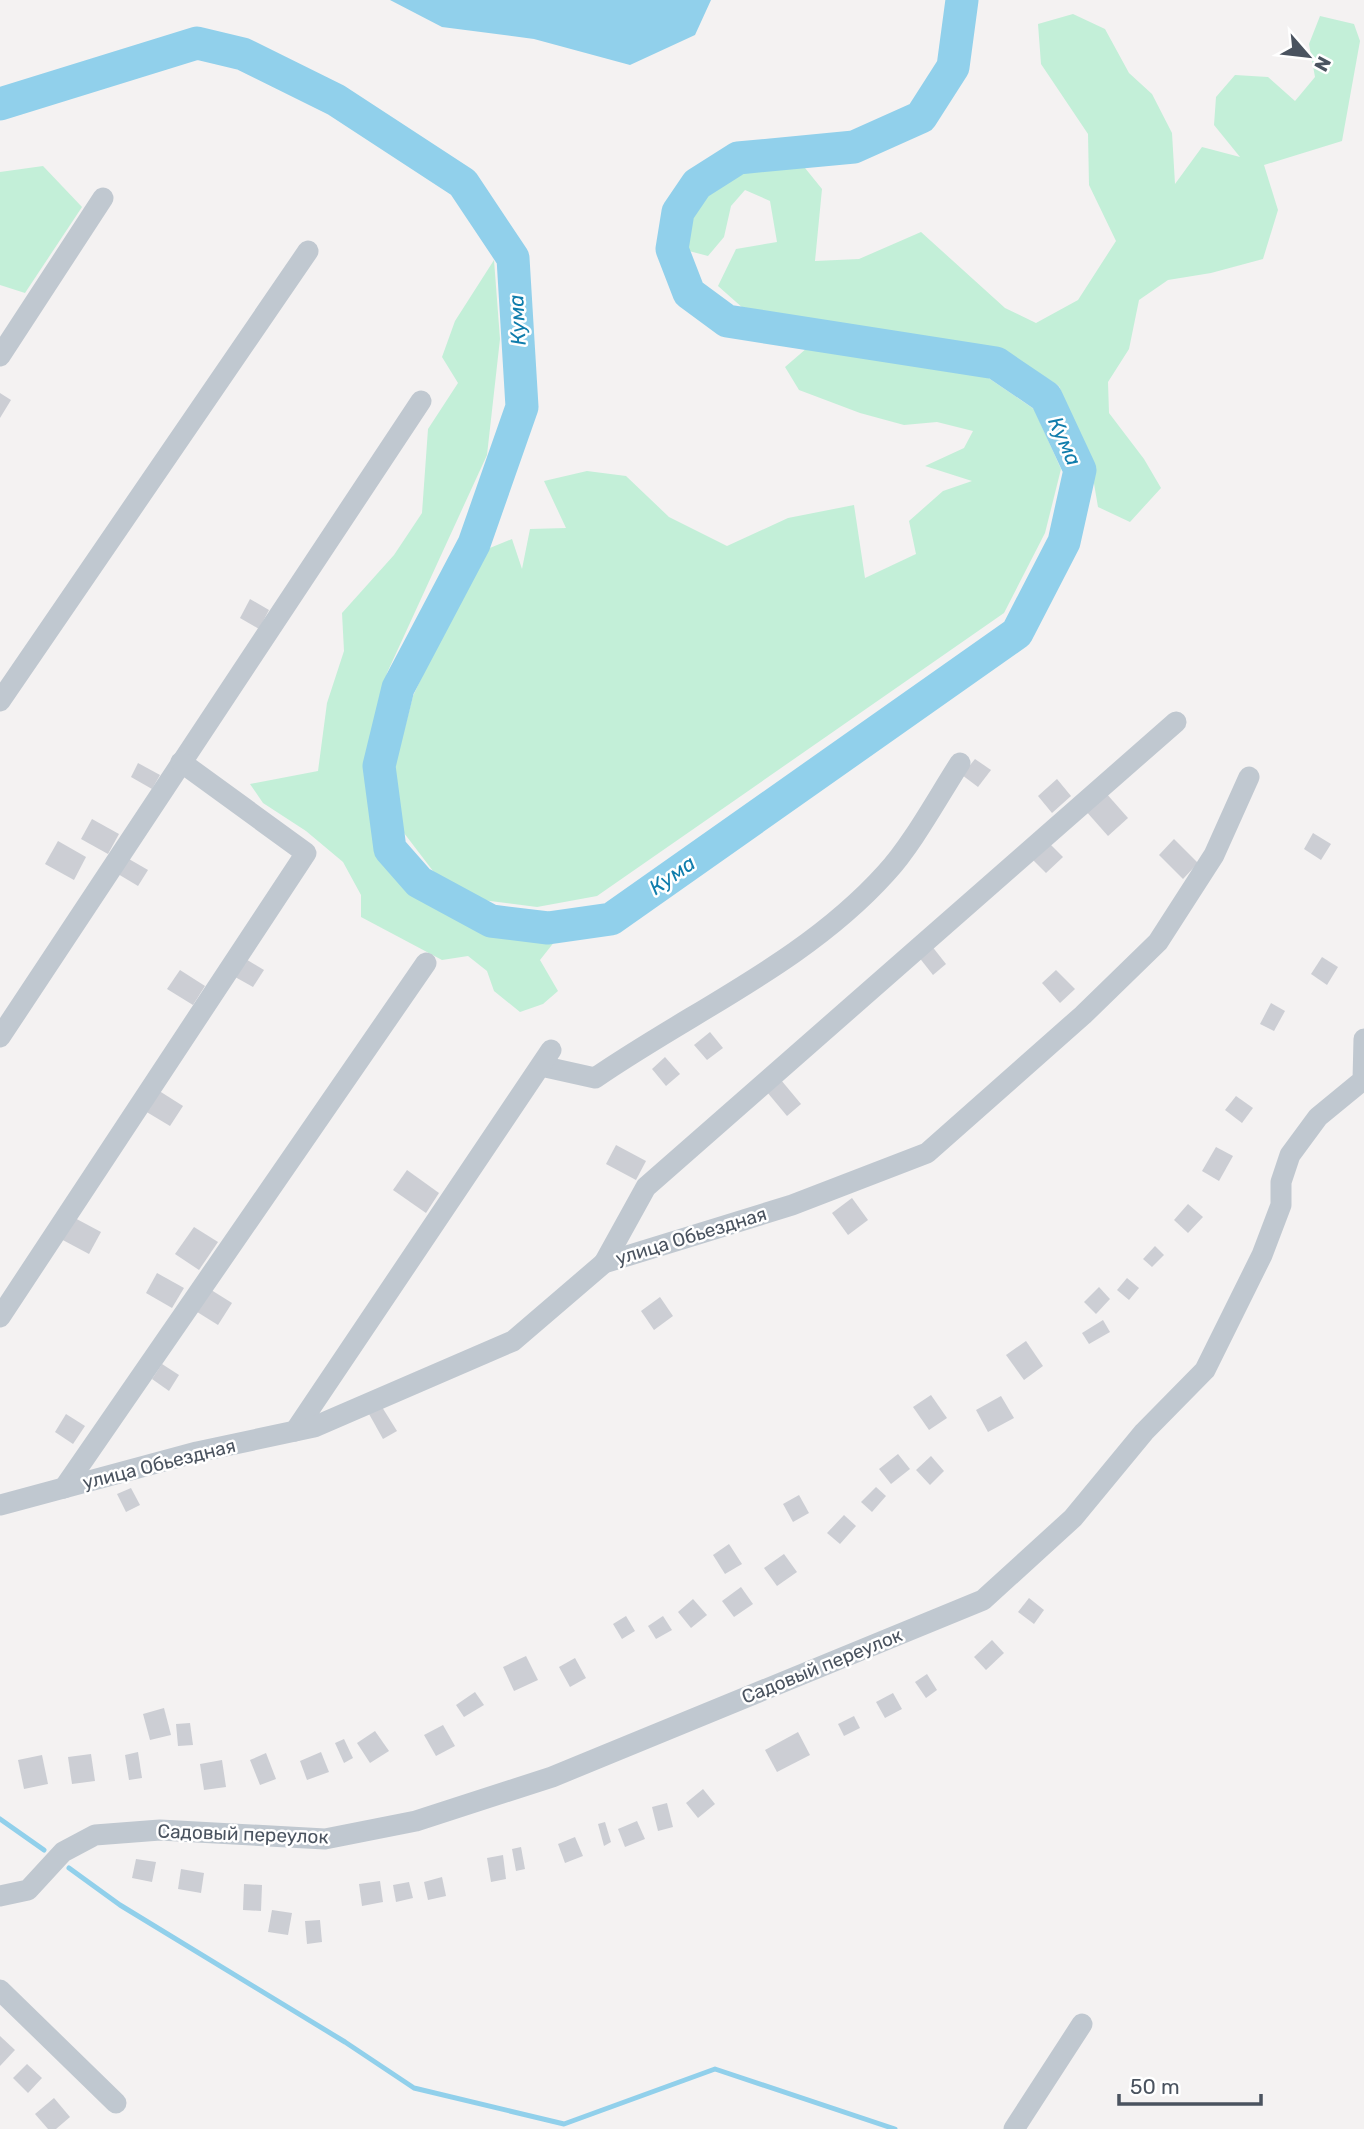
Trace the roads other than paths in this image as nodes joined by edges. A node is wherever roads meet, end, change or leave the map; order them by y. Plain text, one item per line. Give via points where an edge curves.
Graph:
1 (103, 198) dead end
2 (308, 251) dead end
3 (0, 356) edge
4 (421, 401) dead end
5 (0, 701) edge
6 (1175, 722) dead end
7 (181, 762) junction
8 (960, 763) dead end
9 (1249, 777) dead end
10 (426, 963) dead end
11 (0, 1037) edge
12 (1364, 1039) edge
13 (604, 1263) junction
14 (0, 1317) edge
15 (295, 1431) junction
16 (64, 1488) junction
17 (0, 1505) edge
18 (0, 1896) edge
19 (0, 1990) edge
20 (1082, 2024) dead end
21 (116, 2103) dead end
22 (1014, 2129) edge

1 - 3 street
2 - 5 street
4 - 7 street
6 - 13 street via 646,1186
7 - 11 street
7 - 14 street via 306,853
8 - 15 street via 888,872 806,943 595,1078 546,1058
9 - 13 street, улица Обьездная via 1214,855 1158,942 927,1153 792,1205
10 - 16 street
12 - 18 street, Садовый переулок via 1363,1080 1318,1117 1290,1155 1281,1182 1281,1205 1267,1242 1205,1370 1144,1432 1073,1518 983,1600 552,1777 416,1821 325,1839 160,1830 95,1835 63,1852 29,1890
13 - 15 street, улица Обьездная via 513,1341 314,1427
15 - 16 street, улица Обьездная
16 - 17 street, улица Обьездная
19 - 21 street
20 - 22 street

